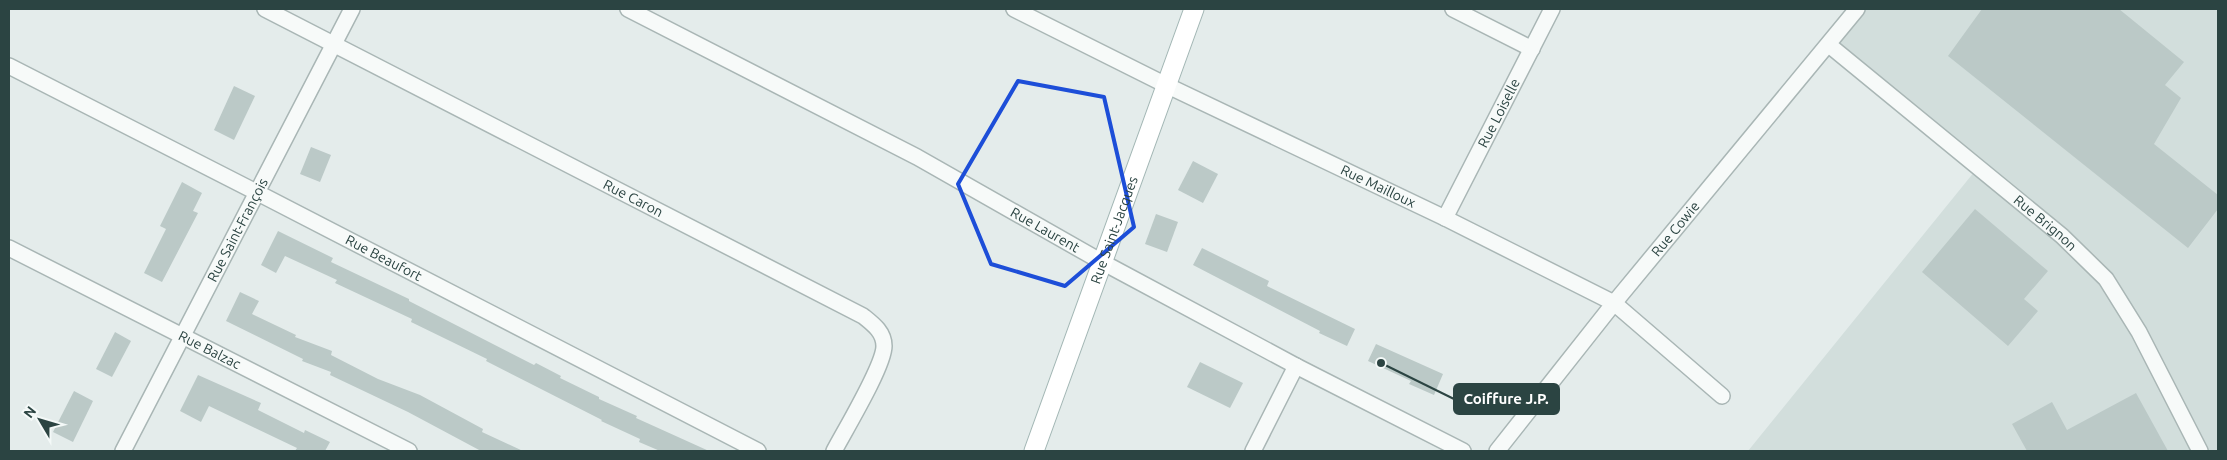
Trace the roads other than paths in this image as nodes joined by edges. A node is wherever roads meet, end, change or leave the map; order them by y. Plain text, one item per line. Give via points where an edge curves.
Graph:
1 (265, 9) edge
2 (352, 9) edge
3 (628, 9) edge
4 (1014, 9) edge
5 (1194, 9) edge
6 (1453, 9) edge
7 (1552, 9) edge
8 (1857, 9) edge
9 (333, 43) junction
10 (1829, 45) junction
11 (1532, 49) junction
12 (9, 66) edge
13 (1166, 85) junction
14 (256, 192) junction
15 (1445, 218) junction
16 (9, 248) edge
17 (1102, 262) junction
18 (1614, 303) junction
19 (183, 335) junction
20 (1296, 366) junction
21 (1722, 396) dead end
22 (123, 451) edge
23 (409, 451) edge
24 (758, 451) edge
25 (834, 451) edge
26 (1034, 451) edge
27 (1253, 451) edge
28 (1464, 451) edge
29 (1497, 451) edge
30 (2200, 451) edge

1 - 9 street, Rue Caron
2 - 9 street, Rue Saint-François
3 - 17 street, Rue Laurent via 917,156
4 - 13 street, Rue Mailloux
5 - 13 main road, Rue Saint-Jacques
6 - 11 street
7 - 11 street, Rue Loiselle
8 - 10 street, Rue Cowie
9 - 14 street, Rue Saint-François
9 - 25 street, Rue Caron via 854,311 878,328 884,345 881,362
10 - 18 street, Rue Cowie
10 - 30 street, Rue Brignon via 2062,236 2106,279 2140,332
11 - 15 street, Rue Loiselle
12 - 14 street, Rue Beaufort
13 - 15 street, Rue Mailloux
13 - 17 main road, Rue Saint-Jacques
14 - 19 street, Rue Saint-François
14 - 24 street, Rue Beaufort
15 - 18 street, Rue Mailloux
16 - 19 street, Rue Balzac
17 - 20 street, Rue Laurent
17 - 26 main road, Rue Saint-Jacques
18 - 21 street, Rue Mailloux
18 - 29 street, Rue Cowie
19 - 22 street, Rue Saint-François
19 - 23 street, Rue Balzac
20 - 27 street
20 - 28 street, Rue Laurent

